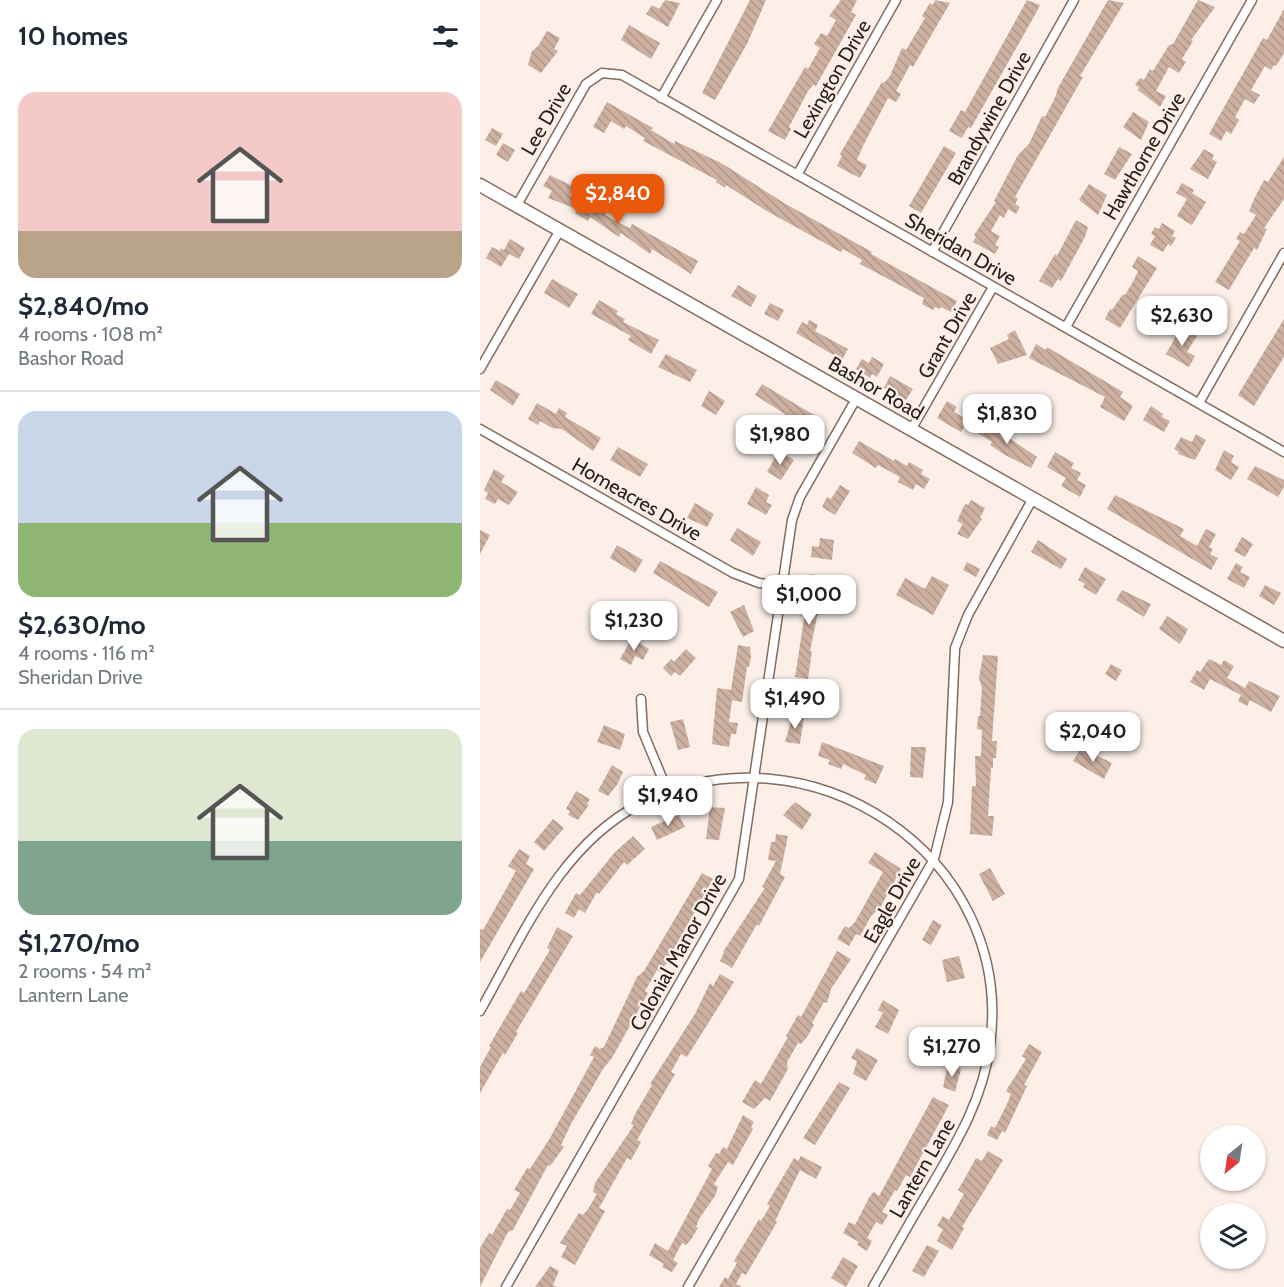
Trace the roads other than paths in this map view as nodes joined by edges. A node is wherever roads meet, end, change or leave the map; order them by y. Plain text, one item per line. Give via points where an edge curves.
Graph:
1 (717, 0) edge
2 (896, 0) edge
3 (1074, 0) edge
4 (1252, 0) edge
5 (622, 75) joint
6 (661, 98) junction
7 (797, 175) junction
8 (480, 185) edge
9 (517, 205) junction
10 (560, 230) junction
11 (932, 252) junction
12 (1284, 253) edge
13 (993, 287) junction
14 (1066, 327) junction
15 (480, 369) edge
16 (856, 399) junction
17 (1199, 403) junction
18 (480, 429) edge
19 (911, 430) junction
20 (1284, 452) edge
21 (1032, 500) junction
22 (782, 586) junction
23 (1284, 641) edge
24 (641, 699) dead end
25 (754, 777) junction
26 (668, 792) junction
27 (933, 859) junction
28 (480, 1011) edge
29 (506, 1287) edge
30 (688, 1287) edge
31 (873, 1287) edge

1 - 6 street
2 - 7 street, Lexington Drive
3 - 11 street, Brandywine Drive
4 - 14 street, Hawthorne Drive
5 - 6 street, Sheridan Drive
5 - 9 street, Lee Drive via 602,73 586,84
6 - 7 street, Sheridan Drive
7 - 11 street, Sheridan Drive
8 - 9 street, Bashor Road
9 - 10 street, Bashor Road
10 - 15 street
10 - 16 street, Bashor Road
11 - 13 street, Sheridan Drive
12 - 17 street
13 - 14 street, Sheridan Drive
13 - 19 street, Grant Drive
14 - 17 street, Sheridan Drive
16 - 19 street, Bashor Road
16 - 22 street, Colonial Manor Drive via 795,508
17 - 20 street, Sheridan Drive
18 - 22 street, Homeacres Drive via 734,573 759,583
19 - 21 street, Bashor Road
21 - 23 street, Bashor Road
21 - 27 street, Eagle Drive via 968,615 955,648 948,802
22 - 25 street, Colonial Manor Drive
24 - 26 street via 643,732
25 - 26 street, Lantern Lane via 708,781
25 - 27 street, Lantern Lane via 800,782 853,801 907,834
25 - 29 street, Colonial Manor Drive via 742,866 734,892
26 - 28 street, Lantern Lane via 615,820 576,854 549,890
27 - 30 street, Eagle Drive
27 - 31 street, Lantern Lane via 964,904 978,939 988,973 991,1043 967,1124

